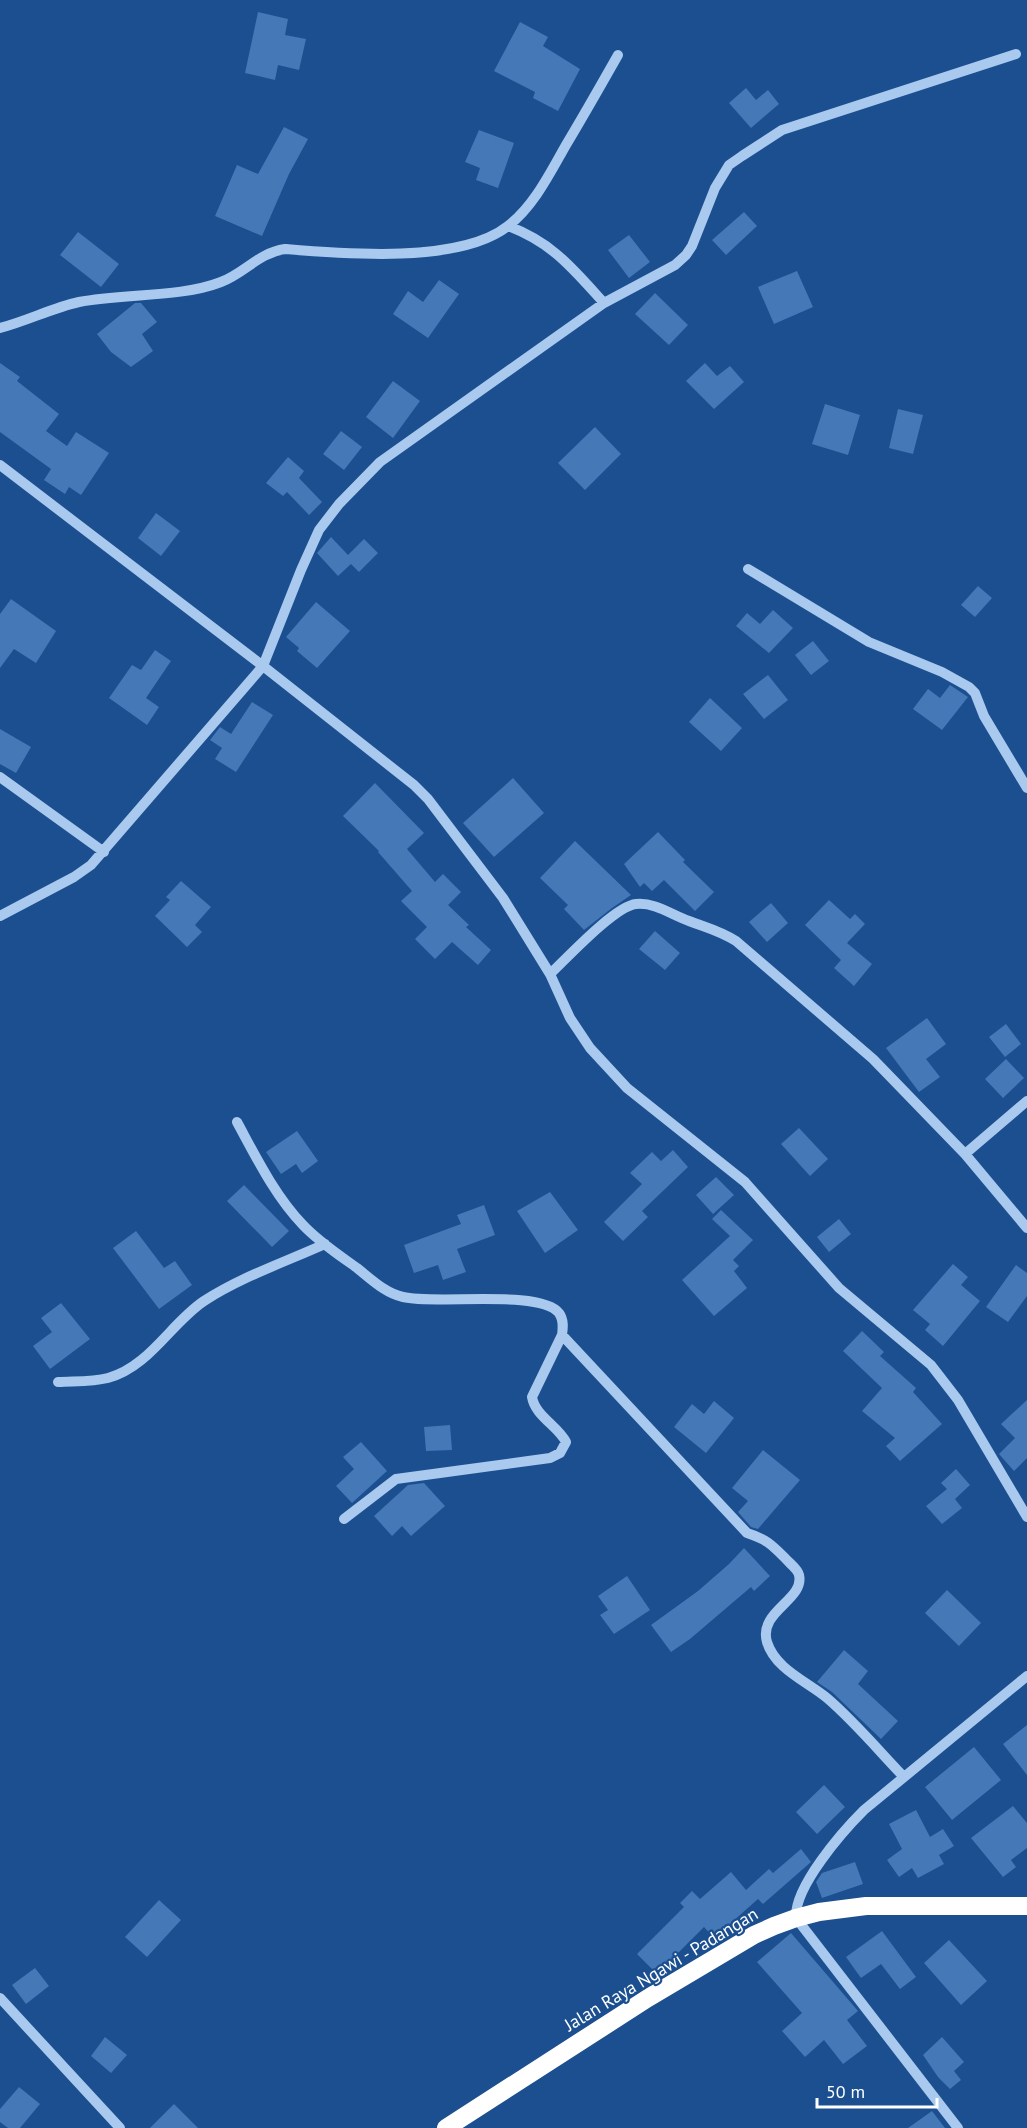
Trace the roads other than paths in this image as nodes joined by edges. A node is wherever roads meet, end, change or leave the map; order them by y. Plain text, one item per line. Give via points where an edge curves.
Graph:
1 (1016, 54) dead end
2 (618, 55) dead end
3 (508, 226) junction
4 (604, 303) junction
5 (0, 328) edge
6 (0, 465) edge
7 (748, 569) dead end
8 (263, 666) junction
9 (0, 777) edge
10 (1027, 788) edge
11 (104, 852) junction
12 (0, 916) edge
13 (550, 974) junction
14 (1027, 1101) edge
15 (237, 1122) dead end
16 (965, 1154) junction
17 (1027, 1228) edge
18 (325, 1244) junction
19 (562, 1335) junction
20 (58, 1382) dead end
21 (1027, 1517) edge
22 (344, 1520) dead end
23 (1027, 1676) edge
24 (904, 1777) junction
25 (1027, 1906) edge
26 (796, 1918) junction
27 (0, 1998) edge
28 (120, 2128) edge
29 (446, 2128) edge
30 (958, 2128) edge

1 - 4 street via 782,130 729,165 686,255 675,265
2 - 3 street via 546,181
3 - 4 street via 546,244
3 - 5 street via 489,238 466,245 399,254 272,251 221,282 192,290 77,303
4 - 8 street via 380,462 339,504 319,531
6 - 8 street
7 - 10 street via 869,642 969,687
8 - 11 street
8 - 13 street via 428,799 503,898
9 - 11 street
11 - 12 street via 74,877
13 - 16 street via 613,916 637,904 651,905 712,928 736,941 873,1059
13 - 21 street via 570,1018 606,1067 745,1182 839,1288 931,1365 958,1400
14 - 16 street
15 - 18 street via 284,1200 305,1227
16 - 17 street
18 - 19 street via 387,1291 403,1297 543,1303 560,1314
18 - 20 street via 204,1302 126,1371 96,1380
19 - 22 street via 532,1397 538,1410 563,1436 566,1442 560,1453 550,1458 396,1479
19 - 24 street via 747,1533 766,1540 798,1572 796,1590 767,1625 768,1645 789,1673 827,1698
23 - 24 street
24 - 26 street via 844,1830 801,1892
25 - 26 highway, Jalan Raya Ngawi - Padangan via 866,1906
26 - 29 highway, Jalan Raya Ngawi - Padangan via 754,1935 648,1998
26 - 30 street
27 - 28 street

